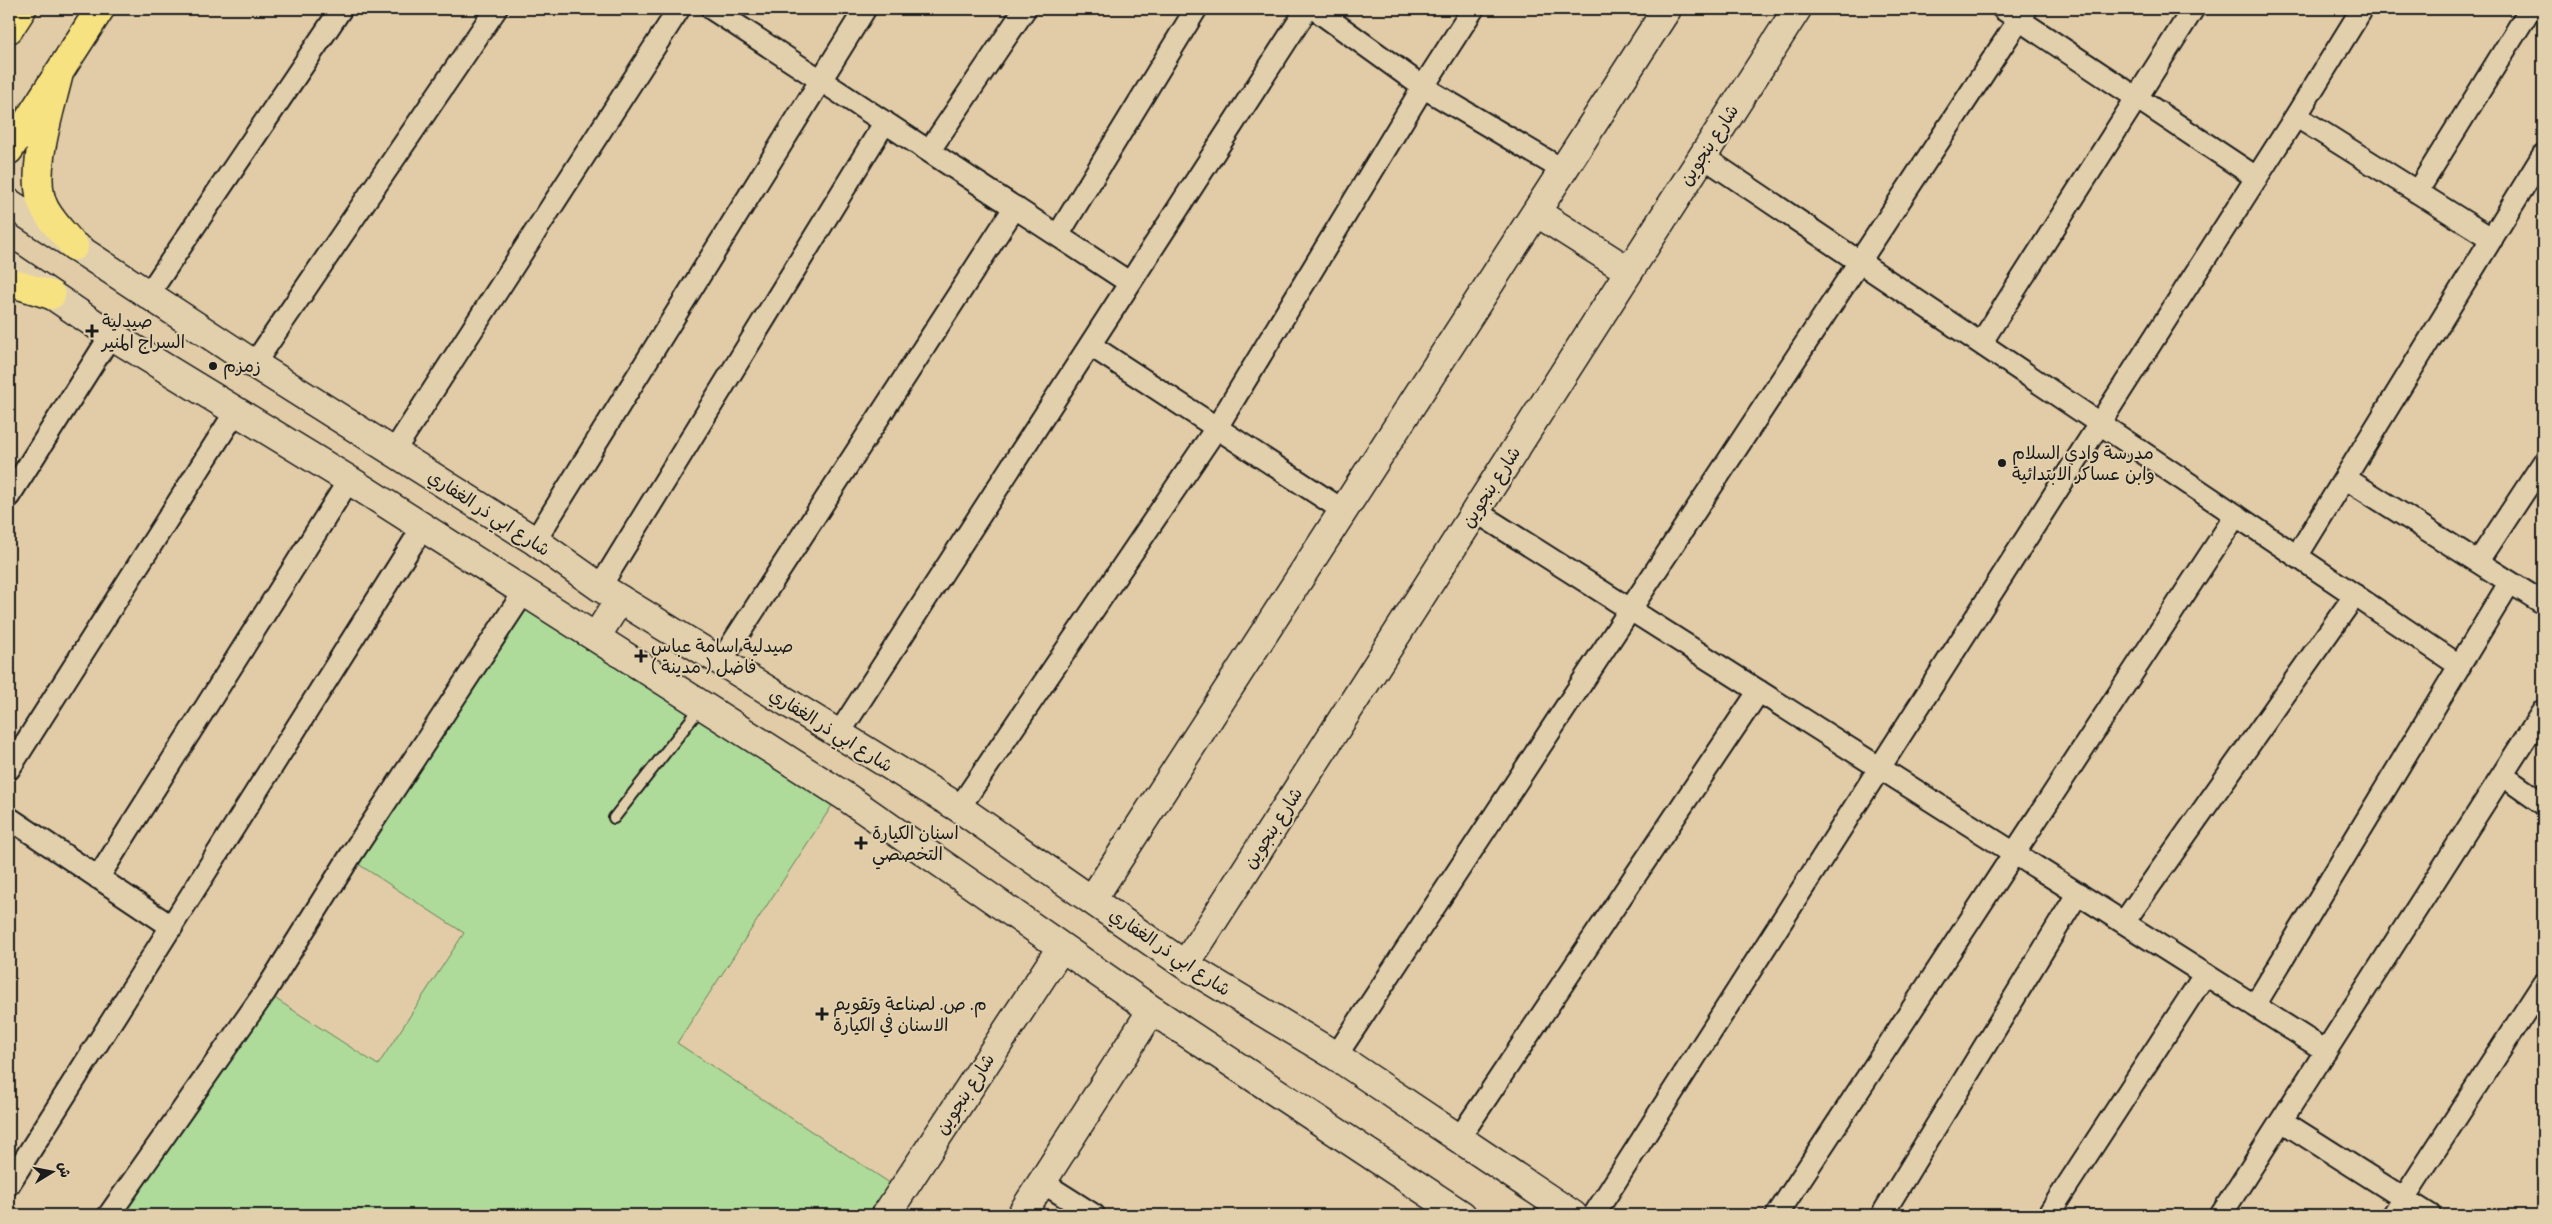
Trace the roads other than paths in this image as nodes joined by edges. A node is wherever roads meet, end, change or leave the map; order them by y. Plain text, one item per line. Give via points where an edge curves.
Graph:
1 (22, 9) edge
2 (100, 9) edge
3 (341, 9) edge
4 (496, 9) edge
5 (679, 9) edge
6 (712, 9) edge
7 (865, 9) edge
8 (1025, 9) edge
9 (1196, 9) edge
10 (1307, 9) edge
11 (1315, 9) edge
12 (1473, 9) edge
13 (1667, 9) edge
14 (1797, 9) edge
15 (2193, 9) edge
16 (2362, 9) edge
17 (2530, 9) edge
18 (2016, 12) edge
19 (9, 29) edge
20 (59, 73) junction
21 (821, 80) junction
22 (1422, 87) junction
23 (2137, 98) junction
24 (2296, 116) junction
25 (885, 122) junction
26 (9, 150) edge
27 (929, 151) junction
28 (2543, 155) edge
29 (1702, 156) junction
30 (1563, 170) junction
31 (2257, 178) junction
32 (2417, 192) junction
33 (9, 203) edge
34 (1015, 207) junction
35 (1536, 212) junction
36 (1058, 235) junction
37 (2492, 238) junction
38 (74, 246) junction
39 (1859, 262) junction
40 (9, 266) edge
41 (1629, 270) junction
42 (9, 282) edge
43 (1130, 283) junction
44 (51, 295) junction
45 (148, 295) junction
46 (111, 335) junction
47 (1981, 343) junction
48 (1090, 344) junction
49 (254, 364) junction
50 (236, 411) junction
51 (2100, 423) junction
52 (1217, 427) junction
53 (394, 451) junction
54 (2543, 463) edge
55 (2345, 478) junction
56 (349, 480) junction
57 (9, 496) edge
58 (1344, 511) junction
59 (1475, 511) junction
60 (2236, 515) junction
61 (423, 527) junction
62 (535, 541) junction
63 (2297, 556) junction
64 (2478, 562) junction
65 (2510, 582) junction
66 (524, 592) junction
67 (610, 593) junction
68 (2355, 595) junction
69 (2543, 603) edge
70 (1630, 609) junction
71 (596, 637) junction
72 (721, 661) junction
73 (2460, 666) junction
74 (1759, 691) junction
75 (703, 704) junction
76 (2543, 712) edge
77 (838, 735) junction
78 (1880, 767) junction
79 (9, 769) edge
80 (2502, 775) junction
81 (2543, 804) edge
82 (959, 808) junction
83 (9, 818) edge
84 (614, 818) dead end
85 (2014, 853) junction
86 (98, 878) junction
87 (2078, 893) junction
88 (1092, 900) junction
89 (2124, 922) junction
90 (172, 927) junction
91 (1061, 948) junction
92 (1185, 964) junction
93 (2206, 974) junction
94 (2543, 984) edge
95 (2255, 1005) junction
96 (1152, 1010) junction
97 (2326, 1051) junction
98 (1336, 1056) junction
99 (2282, 1121) junction
100 (1458, 1140) junction
101 (1042, 1182) junction
102 (9, 1184) edge
103 (2398, 1207) edge
104 (117, 1212) edge
105 (886, 1215) edge
106 (1020, 1215) edge
107 (1094, 1215) edge
108 (1462, 1215) edge
109 (1573, 1215) edge
110 (1594, 1215) edge
111 (1777, 1215) edge
112 (1882, 1215) edge
113 (2048, 1215) edge
114 (2221, 1215) edge
115 (2430, 1215) edge

1 - 19 main road
2 - 20 main road
3 - 45 street
4 - 49 street
5 - 53 street
6 - 21 street
7 - 21 street
8 - 27 street
9 - 36 street
10 - 43 street
11 - 22 street
12 - 22 street
13 - 30 main road
14 - 29 main road, شارع بنجوين
15 - 23 street
16 - 24 street
17 - 32 street
18 - 23 street
18 - 39 street
20 - 26 main road
20 - 38 main road via 40,159 38,186 44,209
21 - 25 street
21 - 62 street
22 - 30 street
22 - 52 street
23 - 31 street
23 - 47 street
24 - 31 street
24 - 32 street
25 - 27 street
25 - 67 street
27 - 34 street
28 - 37 street
29 - 39 street
29 - 41 main road, شارع بنجوين
30 - 35 main road
31 - 51 street
32 - 37 street
33 - 38 main road, شارع ابي ذر الغفاري
34 - 36 street
34 - 72 street
35 - 41 main road
35 - 58 main road
36 - 43 street
37 - 55 street
38 - 45 main road, شارع ابي ذر الغفاري
39 - 47 street
39 - 70 street
40 - 44 main road
41 - 59 main road, شارع بنجوين
42 - 44 main road
43 - 48 street
44 - 46 main road
45 - 49 main road, شارع ابي ذر الغفاري
46 - 50 main road
46 - 57 street
47 - 51 street
48 - 52 street
48 - 77 street
49 - 53 main road, شارع ابي ذر الغفاري
50 - 56 main road
50 - 79 street
51 - 60 street
51 - 78 street
52 - 58 street
52 - 82 street
53 - 62 main road, شارع ابي ذر الغفاري
54 - 64 street
55 - 63 street
55 - 64 street
56 - 61 main road
56 - 86 street
58 - 88 main road
59 - 70 street
59 - 92 main road, شارع بنجوين
60 - 63 street
60 - 85 street
61 - 66 main road
61 - 90 street
62 - 67 main road, شارع ابي ذر الغفاري
63 - 68 street
64 - 65 street
65 - 69 street
65 - 73 street
66 - 71 main road
66 - 104 street
67 - 71 main road
67 - 72 main road, شارع ابي ذر الغفاري
68 - 73 street
68 - 89 street
70 - 74 street
70 - 98 street
71 - 75 main road
72 - 77 main road, شارع ابي ذر الغفاري
73 - 95 street
74 - 78 street
74 - 100 street
75 - 84 lane
75 - 91 main road via 846,797
76 - 80 street
77 - 82 main road, شارع ابي ذر الغفاري
78 - 85 street
78 - 110 street
80 - 81 street
80 - 97 street
82 - 88 main road, شارع ابي ذر الغفاري
83 - 86 street
85 - 87 street
85 - 111 street
86 - 90 street
87 - 89 street
87 - 112 street
88 - 92 main road, شارع ابي ذر الغفاري
89 - 93 street
90 - 102 street
91 - 96 main road
91 - 105 main road, شارع بنجوين
92 - 98 main road, شارع ابي ذر الغفاري
93 - 95 street
93 - 113 street
94 - 103 street
95 - 97 street
96 - 101 main road
96 - 108 main road
97 - 99 street
98 - 100 main road, شارع ابي ذر الغفاري
99 - 103 street
99 - 114 street
100 - 109 main road, شارع ابي ذر الغفاري
101 - 106 main road
101 - 107 street
103 - 115 street

